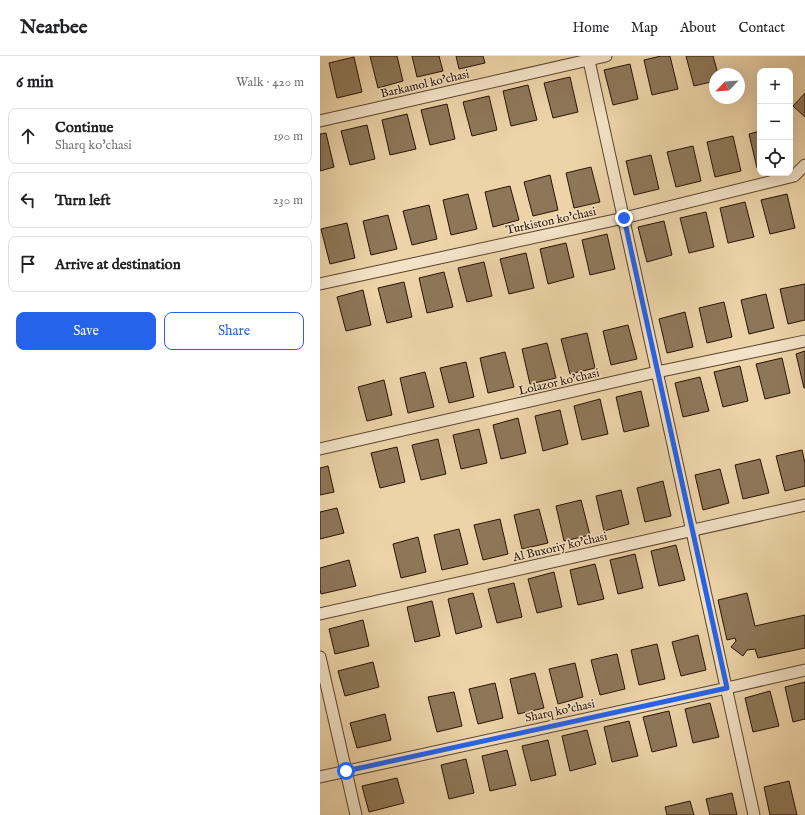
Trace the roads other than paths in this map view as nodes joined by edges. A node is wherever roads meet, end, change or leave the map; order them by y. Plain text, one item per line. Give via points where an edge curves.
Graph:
1 (606, 56) edge
2 (588, 58) edge
3 (320, 121) edge
4 (805, 165) edge
5 (624, 218) junction
6 (320, 284) edge
7 (805, 341) edge
8 (658, 372) junction
9 (320, 450) edge
10 (805, 505) edge
11 (692, 531) junction
12 (320, 614) edge
13 (320, 657) edge
14 (805, 670) edge
15 (727, 688) junction
16 (346, 771) junction
17 (320, 777) edge
18 (356, 815) edge
19 (754, 815) edge

1 - 2 street, Barkamol ko'chasi
2 - 3 street, Barkamol ko'chasi
2 - 5 street
4 - 5 street, Turkiston ko'chasi via 794,176
5 - 6 street, Turkiston ko'chasi
5 - 8 street
7 - 8 street, Lolazor ko'chasi
8 - 9 street, Lolazor ko'chasi
8 - 11 street
10 - 11 street, Al Buxoriy ko'chasi
11 - 12 street, Al Buxoriy ko'chasi
11 - 15 street
13 - 16 street
14 - 15 street, Sharq ko'chasi
15 - 16 street, Sharq ko'chasi
15 - 19 street
16 - 17 street, Sharq ko'chasi
16 - 18 street

